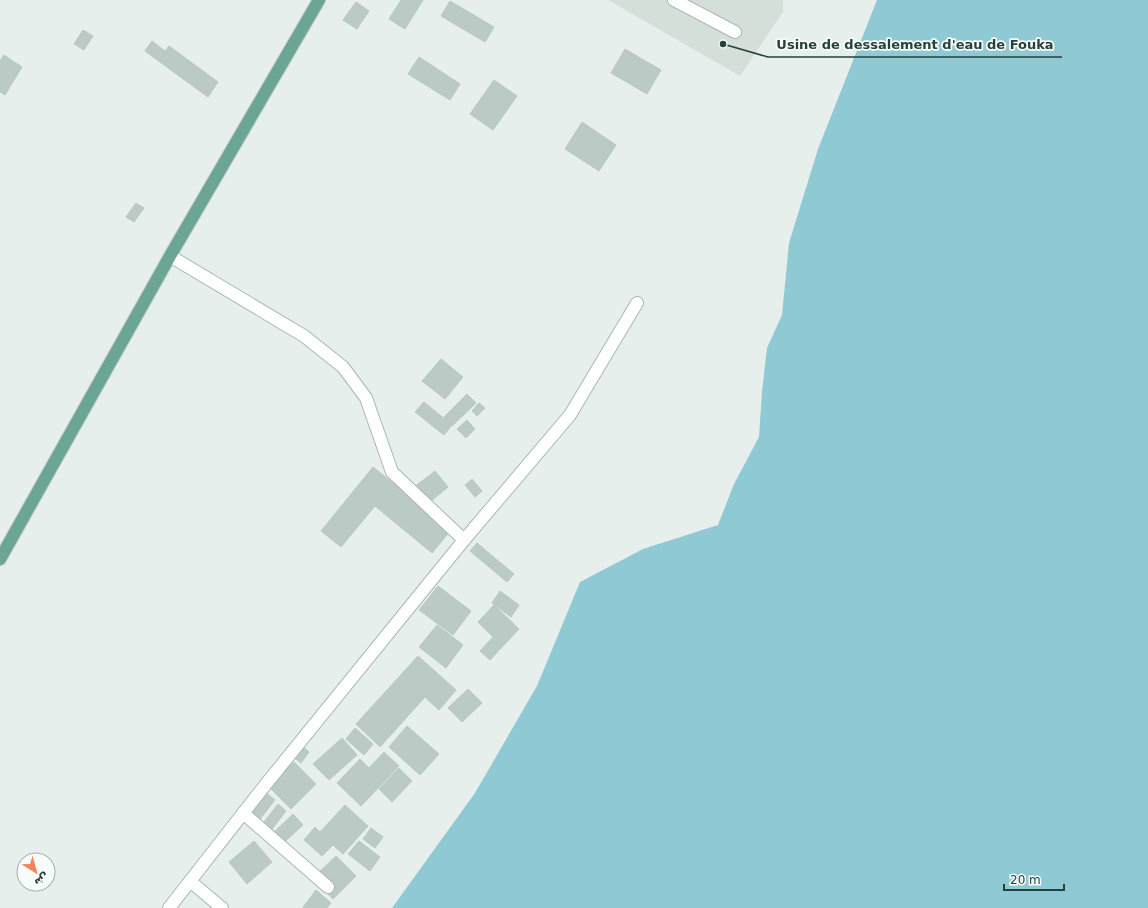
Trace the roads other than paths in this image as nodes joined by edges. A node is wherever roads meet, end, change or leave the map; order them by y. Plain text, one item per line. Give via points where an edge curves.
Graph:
1 (319, 0) edge
2 (674, 0) edge
3 (735, 32) dead end
4 (170, 256) junction
5 (636, 303) dead end
6 (464, 540) junction
7 (0, 559) edge
8 (243, 813) junction
9 (190, 881) junction
10 (328, 887) dead end
11 (169, 908) edge
12 (222, 908) edge

1 - 4 main road
2 - 3 street
4 - 6 street via 304,336 342,367 366,398 392,472
4 - 7 main road
5 - 6 street via 570,415
6 - 8 street
8 - 9 street
8 - 10 street
9 - 11 street
9 - 12 street

